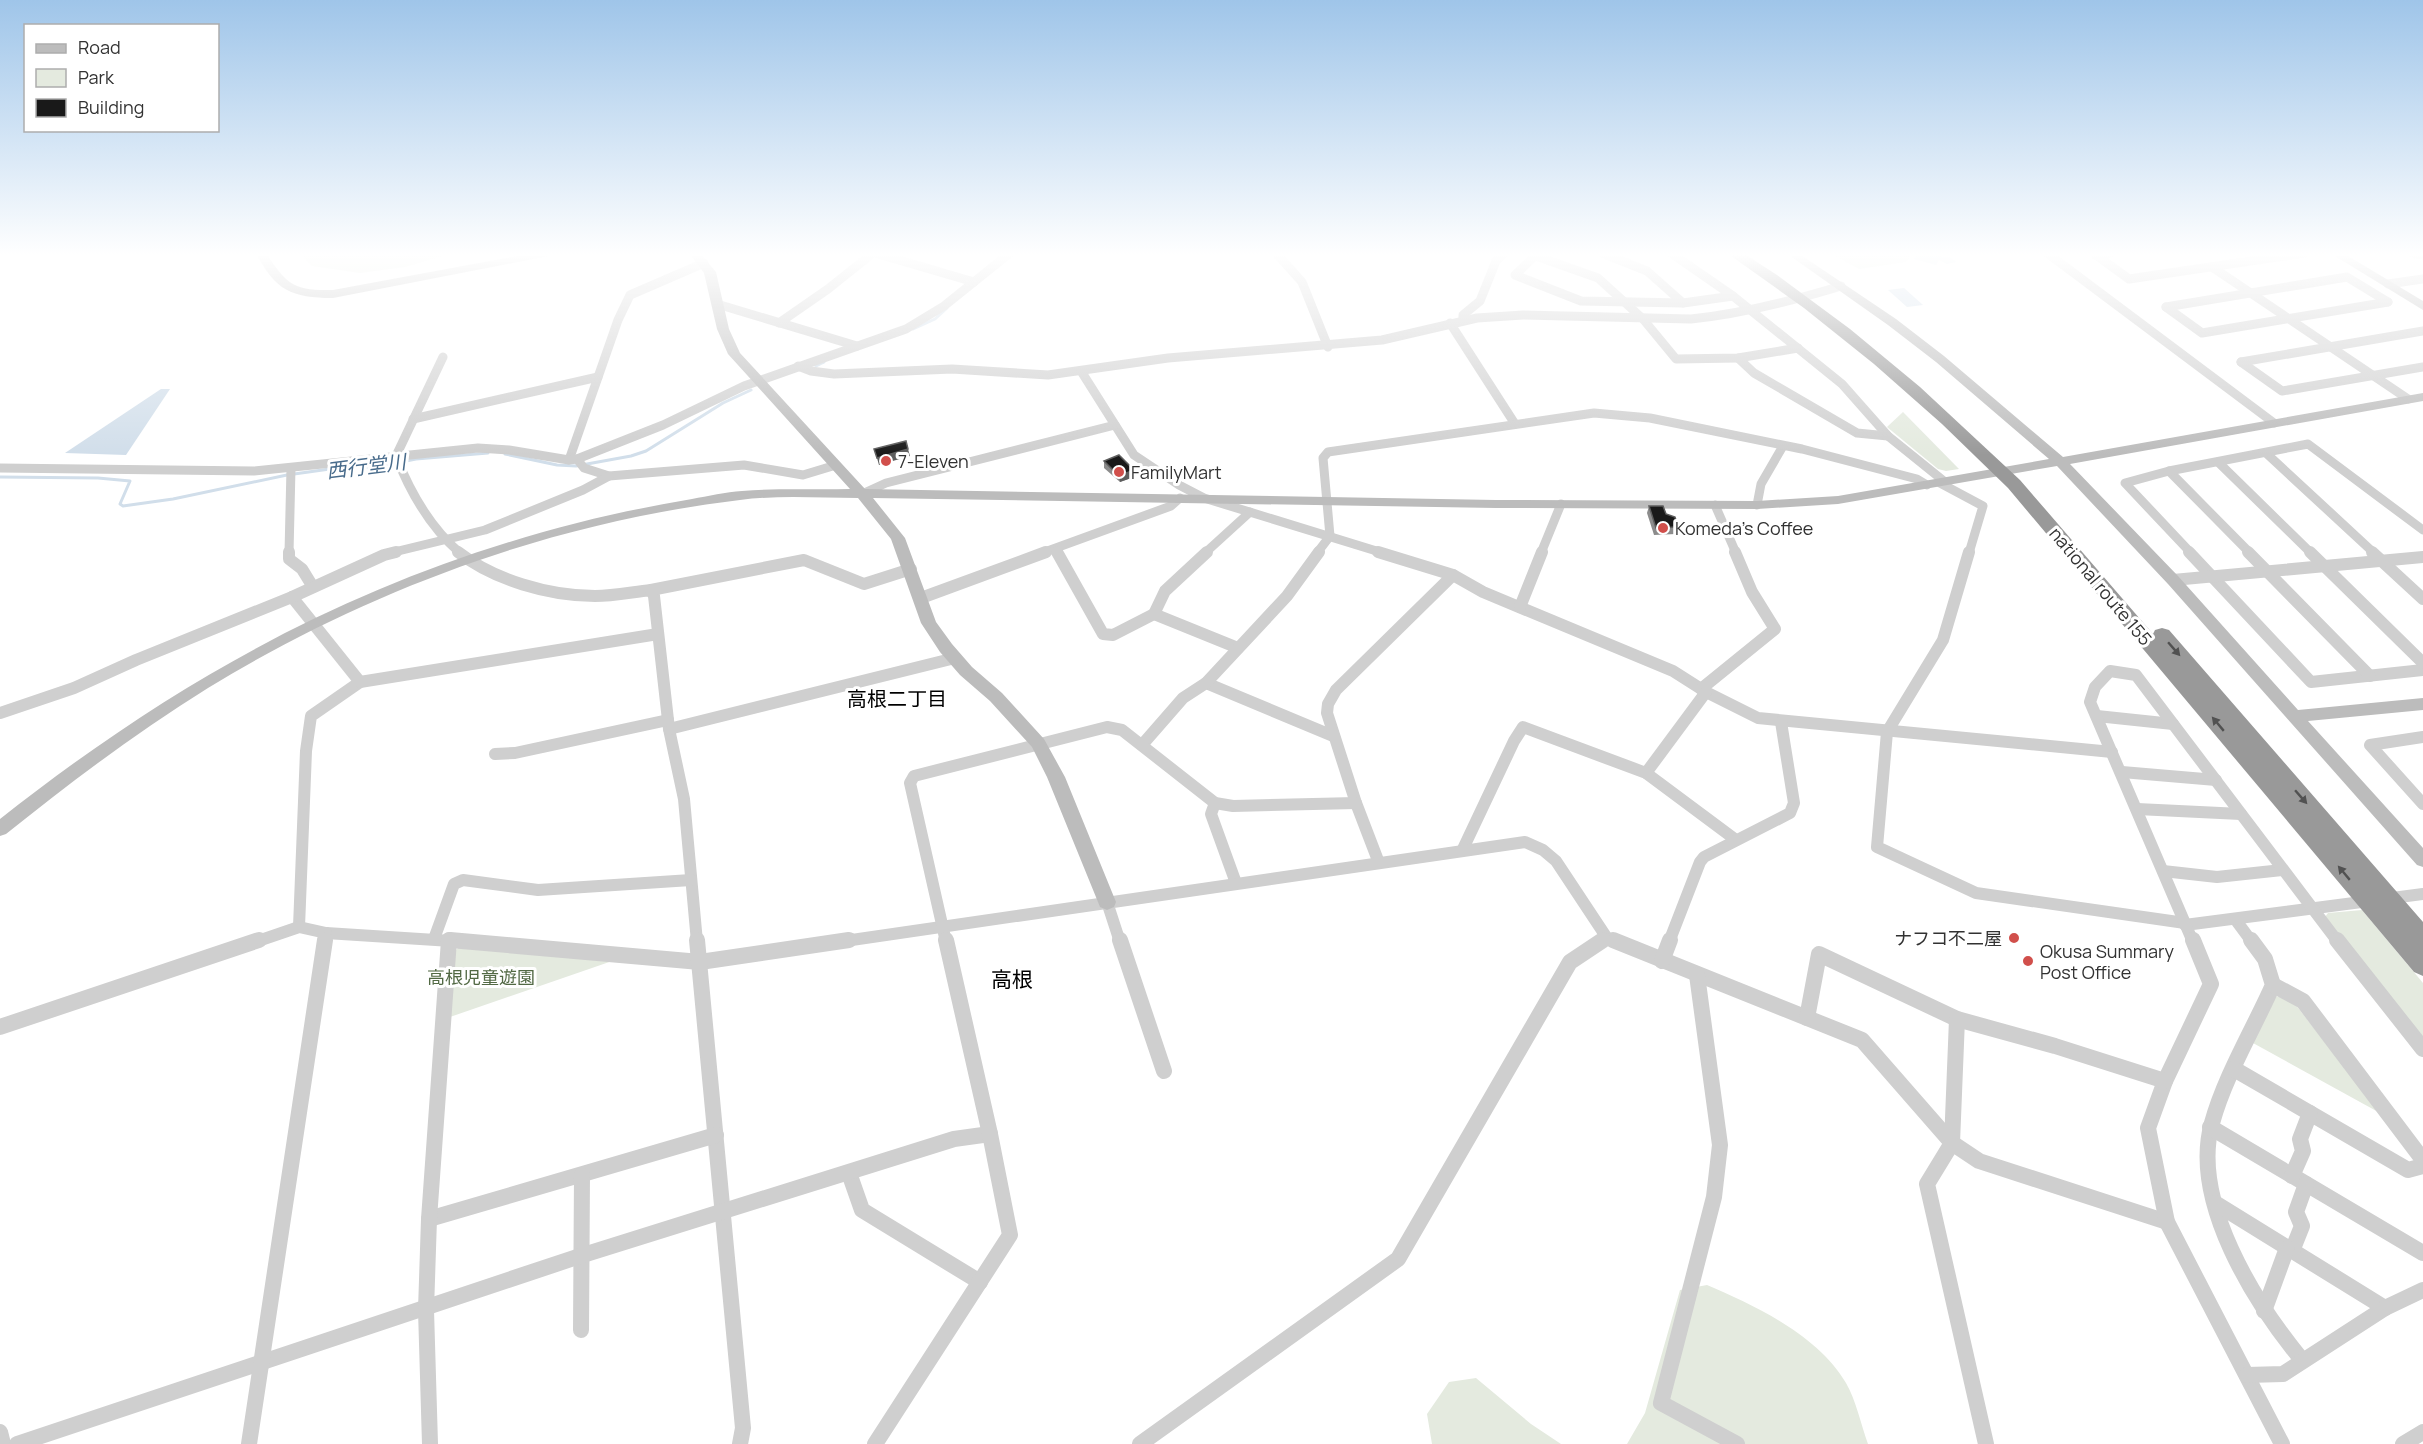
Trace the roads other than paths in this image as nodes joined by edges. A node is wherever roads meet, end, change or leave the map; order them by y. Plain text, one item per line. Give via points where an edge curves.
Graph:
1 (620, 320) edge
2 (721, 320) edge
3 (770, 320) edge
4 (783, 320) edge
5 (924, 320) edge
6 (1317, 320) edge
7 (1461, 320) edge
8 (1645, 320) edge
9 (1764, 320) edge
10 (1832, 320) edge
11 (1847, 320) edge
12 (1888, 320) edge
13 (2137, 320) edge
14 (2185, 320) edge
15 (2281, 320) edge
16 (2292, 320) edge
17 (779, 323) junction
18 (1450, 323) junction
19 (2423, 331) edge
20 (857, 346) junction
21 (2330, 346) junction
22 (1328, 347) junction
23 (1798, 348) junction
24 (443, 357) dead end
25 (1738, 358) junction
26 (2423, 367) edge
27 (805, 368) junction
28 (1081, 370) junction
29 (2373, 376) junction
30 (598, 377) junction
31 (760, 379) junction
32 (2423, 397) edge
33 (2408, 399) junction
34 (2423, 409) edge
35 (413, 419) junction
36 (2274, 423) junction
37 (1115, 424) junction
38 (1515, 424) junction
39 (1888, 436) junction
40 (1783, 446) junction
41 (2266, 453) junction
42 (397, 460) junction
43 (573, 460) junction
44 (2061, 462) junction
45 (2218, 462) junction
46 (836, 465) junction
47 (0, 468) edge
48 (2169, 471) junction
49 (291, 472) junction
50 (609, 476) junction
51 (1937, 484) junction
52 (862, 494) junction
53 (1180, 498) junction
54 (1204, 498) junction
55 (1326, 500) junction
56 (1560, 504) junction
57 (1715, 505) junction
58 (1757, 505) junction
59 (1250, 512) junction
60 (2423, 530) edge
61 (1330, 536) junction
62 (446, 538) junction
63 (1054, 549) junction
64 (2423, 556) edge
65 (467, 560) junction
66 (2381, 560) junction
67 (2324, 566) junction
68 (911, 569) junction
69 (2270, 571) junction
70 (1453, 575) junction
71 (2211, 576) junction
72 (2172, 580) junction
73 (313, 587) junction
74 (651, 590) junction
75 (292, 597) junction
76 (921, 598) junction
77 (2423, 599) edge
78 (1520, 608) junction
79 (1154, 614) junction
80 (314, 624) junction
81 (658, 634) junction
82 (1238, 648) junction
83 (955, 658) junction
84 (2423, 663) edge
85 (2423, 670) edge
86 (2370, 675) junction
87 (360, 682) junction
88 (1206, 683) junction
89 (1703, 691) junction
90 (2423, 704) edge
91 (0, 713) edge
92 (2097, 716) junction
93 (2295, 716) junction
94 (1781, 722) junction
95 (2172, 724) junction
96 (669, 725) junction
97 (1887, 732) junction
98 (1333, 736) junction
99 (2423, 737) edge
100 (1038, 743) junction
101 (1142, 746) junction
102 (2112, 752) junction
103 (495, 754) dead end
104 (2122, 772) junction
105 (1646, 773) junction
106 (2216, 780) junction
107 (1215, 803) junction
108 (1356, 803) junction
109 (2423, 804) edge
110 (2137, 809) junction
111 (2241, 814) junction
112 (0, 829) edge
113 (1736, 840) junction
114 (1462, 851) junction
115 (2423, 860) edge
116 (1379, 863) junction
117 (2282, 870) junction
118 (2163, 871) junction
119 (691, 880) junction
120 (1236, 883) junction
121 (2423, 894) edge
122 (1107, 902) junction
123 (2314, 906) junction
124 (2235, 919) junction
125 (2185, 924) junction
126 (299, 927) junction
127 (943, 927) junction
128 (326, 933) junction
129 (1607, 938) junction
130 (441, 939) junction
131 (2423, 939) edge
132 (1662, 961) junction
133 (700, 962) junction
134 (2423, 965) edge
135 (1697, 975) junction
136 (2273, 985) junction
137 (1807, 1018) junction
138 (1957, 1019) junction
139 (0, 1027) edge
140 (2423, 1049) edge
141 (2234, 1069) junction
142 (1164, 1071) dead end
143 (2165, 1081) junction
144 (2310, 1113) junction
145 (2210, 1127) junction
146 (990, 1134) junction
147 (716, 1135) junction
148 (1952, 1143) junction
149 (2423, 1160) edge
150 (2423, 1166) edge
151 (849, 1173) junction
152 (582, 1175) junction
153 (2299, 1180) junction
154 (2215, 1203) junction
155 (721, 1213) junction
156 (429, 1219) junction
157 (2167, 1222) junction
158 (2290, 1249) junction
159 (2423, 1253) edge
160 (580, 1256) junction
161 (980, 1282) junction
162 (2423, 1290) edge
163 (2385, 1308) junction
164 (426, 1310) junction
165 (2264, 1311) junction
166 (581, 1330) dead end
167 (2302, 1360) junction
168 (263, 1362) junction
169 (2247, 1376) junction
170 (0, 1432) edge
171 (2423, 1432) edge
172 (3, 1444) edge
173 (18, 1444) edge
174 (249, 1444) edge
175 (430, 1444) edge
176 (740, 1444) edge
177 (875, 1444) edge
178 (1140, 1444) edge
179 (1737, 1444) edge
180 (1986, 1444) edge
181 (2282, 1444) edge
182 (2403, 1444) edge

1 - 30 street
2 - 31 street via 734,354
3 - 17 street
4 - 17 street
5 - 20 street
6 - 22 street
7 - 18 street
8 - 25 street via 1676,359
9 - 23 street
134 -> 10 highway, national route 155 via 2014,484 1949,420
11 -> 131 highway, national route 155 via 1962,416 2026,481
12 - 44 street via 1940,358
13 - 36 street
14 - 15 street via 2202,333
16 - 21 street
17 - 20 street
18 - 22 street via 1382,340
18 - 38 street
19 - 21 street
20 - 27 street
21 - 29 street
21 - 29 street via 2241,362 2282,391
22 - 28 street via 1168,358
23 - 25 street
23 - 39 street via 1842,384
24 - 35 street
25 - 39 street via 1754,373 1857,433
26 - 29 street
27 - 28 street via 862,374 952,369 1048,375
27 - 31 street
28 - 37 street
29 - 33 street
30 - 35 street
30 - 43 street
31 - 43 street
31 - 46 street
32 - 33 street
33 - 34 street
33 - 36 street
35 - 42 street
36 - 44 street
37 - 52 street via 886,483
37 - 54 street via 1134,455
38 - 40 street via 1594,413 1650,418
38 - 55 street via 1328,452 1323,458
39 - 51 street
40 - 51 street
40 - 58 street via 1761,484
41 - 45 street
41 - 60 street via 2308,444
41 - 66 street
42 - 43 street via 478,448
42 - 49 street
42 - 62 street via 409,488
43 - 50 street
44 - 51 street
44 - 72 street
45 - 48 street
45 - 67 street
46 - 50 street via 803,475 744,465
46 - 52 street
47 - 49 street
48 - 69 street
48 - 71 street via 2125,483
49 - 73 street via 289,559 302,569
50 - 62 street via 521,516
51 - 58 street via 1838,500
51 - 97 street via 1983,506 1943,640
52 - 53 street
52 - 65 street via 742,495 621,516 512,544
52 - 68 street via 898,538
53 - 54 street
53 - 63 street via 1171,506
54 - 55 street
54 - 59 street
55 - 56 street
55 - 61 street
56 - 57 street
56 - 78 street
57 - 58 street
57 - 89 street via 1752,592 1775,629
59 - 61 street
59 - 79 street via 1165,591
61 - 70 street
61 - 82 street via 1287,596
62 - 65 street
62 - 73 street via 384,555
63 - 76 street
63 - 79 street via 1103,634 1113,635
64 - 66 street
65 - 74 street via 552,592 593,596
65 - 80 street
66 - 67 street
66 - 77 street
67 - 69 street
67 - 84 street
68 - 74 street via 864,584 804,560
68 - 76 street
69 - 71 street
69 - 86 street
70 - 78 street
70 - 98 street via 1336,690 1327,713
71 - 72 street
71 - 86 street via 2311,682
72 - 93 street
73 - 75 street
74 - 81 street
75 - 80 street
75 - 91 street via 74,688
76 - 83 street via 929,624
78 - 89 street via 1673,672
79 - 82 street
80 - 87 street
80 - 112 street via 204,683 129,731
81 - 87 street
81 - 96 street
82 - 88 street
83 - 96 street
83 - 100 street
85 - 86 street
87 - 126 street via 311,716 306,751
88 - 98 street
88 - 101 street via 1183,698
89 - 94 street via 1741,712
89 - 105 street
90 - 93 street
92 - 95 street
92 - 95 street via 2090,702 2095,687 2110,671 2136,675
92 - 102 street
93 - 115 street
94 - 97 street
94 - 113 street via 1794,803 1790,813
95 - 106 street
96 - 103 street
96 - 119 street via 684,799
97 - 102 street
97 - 125 street via 1877,847 1976,893
98 - 108 street
99 - 109 street via 2370,745
100 - 101 street via 1107,727 1122,730
100 - 122 street
100 - 127 street via 914,776 910,783
101 - 107 street
102 - 104 street
104 - 106 street
104 - 110 street
105 - 113 street
105 - 114 street via 1522,727
106 - 111 street
107 - 108 street via 1233,807
107 - 120 street via 1211,814
108 - 116 street
110 - 111 street
110 - 118 street
111 - 117 street
113 - 132 street via 1700,862
114 - 116 street
114 - 129 street via 1525,842 1543,850 1556,861
116 - 120 street
117 - 118 street via 2217,877
117 - 123 street
118 - 125 street
119 - 130 street via 538,890 463,880 454,884
119 - 133 street
120 - 122 street
121 - 123 street
122 - 127 street
122 - 142 street
123 - 124 street
123 - 140 street
124 - 125 street
124 - 136 street via 2265,959
125 - 143 street via 2211,984
126 - 128 street
126 - 139 street
127 - 133 street
127 - 146 street
128 - 130 street
128 - 168 street
129 - 132 street
129 - 178 street via 1570,962 1398,1259
130 - 133 street
130 - 156 street
132 - 135 street
133 - 147 street
135 - 137 street
135 - 179 street via 1720,1145 1714,1197 1661,1403
136 - 141 street
136 - 149 street via 2303,1001
137 - 138 street via 1819,954
137 - 148 street via 1862,1040
138 - 143 street
138 - 148 street
141 - 144 street
141 - 145 street
143 - 157 street via 2148,1128
144 - 150 street via 2408,1170
144 - 153 street via 2300,1139
145 - 153 street
145 - 154 street via 2208,1163
146 - 151 street via 954,1139
146 - 161 street via 1010,1235
147 - 152 street
147 - 155 street
148 - 157 street via 1979,1161
148 - 180 street via 1927,1184
151 - 155 street
151 - 161 street via 862,1210
152 - 156 street
152 - 160 street
153 - 158 street via 2296,1212 2302,1226
153 - 159 street
154 - 158 street
154 - 165 street via 2223,1229
155 - 160 street
155 - 176 street via 743,1428
156 - 164 street
157 - 169 street
158 - 163 street
158 - 165 street
160 - 164 street
160 - 166 street
161 - 177 street
162 - 163 street
163 - 167 street
164 - 168 street
164 - 175 street
165 - 167 street
167 - 169 street via 2283,1374
168 - 173 street
168 - 174 street
169 - 181 street
170 - 172 street
171 - 182 street

